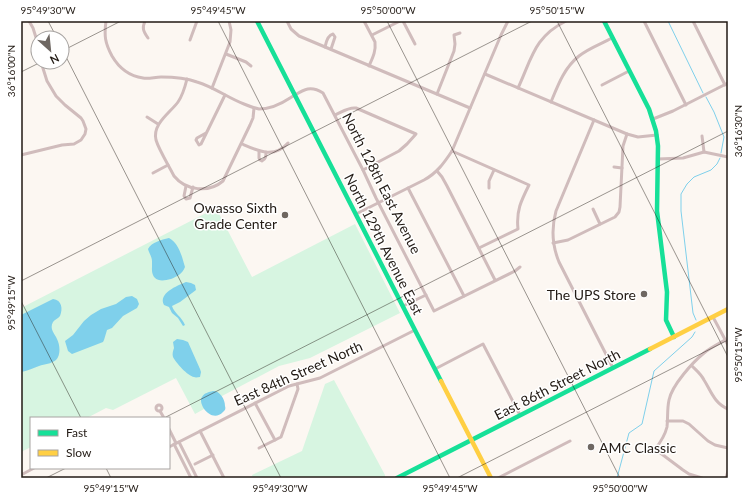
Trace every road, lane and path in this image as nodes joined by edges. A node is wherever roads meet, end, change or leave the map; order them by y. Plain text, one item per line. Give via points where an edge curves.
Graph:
1 (29, 21) edge
2 (106, 21) edge
3 (145, 21) edge
4 (197, 21) edge
5 (229, 21) edge
6 (257, 21) edge
7 (287, 21) edge
8 (364, 21) edge
9 (400, 21) edge
10 (403, 21) edge
11 (508, 21) edge
12 (566, 21) edge
13 (604, 21) edge
14 (644, 21) edge
15 (698, 21) edge
16 (693, 22) edge
17 (34, 30) edge
18 (460, 33) dead end
19 (372, 35) junction
20 (148, 38) dead end
21 (612, 38) junction
22 (190, 40) dead end
23 (415, 44) dead end
24 (324, 46) junction
25 (331, 49) junction
26 (226, 54) junction
27 (251, 66) dead end
28 (370, 66) junction
29 (44, 70) edge
30 (629, 70) junction
31 (485, 74) junction
32 (187, 79) junction
33 (726, 84) edge
34 (602, 85) dead end
35 (212, 88) junction
36 (518, 88) junction
37 (437, 94) junction
38 (295, 95) junction
39 (225, 96) junction
40 (551, 102) junction
41 (686, 104) junction
42 (254, 108) junction
43 (470, 108) junction
44 (335, 115) junction
45 (147, 117) dead end
46 (653, 119) junction
47 (594, 120) junction
48 (158, 124) junction
49 (206, 133) dead end
50 (627, 134) junction
51 (657, 136) junction
52 (702, 136) dead end
53 (288, 143) dead end
54 (242, 144) junction
55 (452, 151) junction
56 (259, 152) junction
57 (266, 152) junction
58 (704, 152) junction
59 (21, 155) edge
60 (728, 157) edge
61 (658, 159) junction
62 (168, 165) junction
63 (614, 167) dead end
64 (622, 168) junction
65 (363, 170) junction
66 (494, 170) junction
67 (436, 171) junction
68 (153, 173) dead end
69 (186, 186) junction
70 (192, 187) junction
71 (408, 188) junction
72 (489, 188) dead end
73 (379, 203) junction
74 (593, 209) dead end
75 (356, 214) junction
76 (600, 224) junction
77 (553, 242) junction
78 (479, 248) junction
79 (520, 266) dead end
80 (495, 280) junction
81 (426, 294) junction
82 (464, 296) junction
83 (403, 306) junction
84 (728, 309) edge
85 (713, 316) junction
86 (415, 330) junction
87 (674, 337) junction
88 (725, 340) junction
89 (728, 345) edge
90 (692, 366) junction
91 (435, 368) junction
92 (613, 368) junction
93 (297, 384) junction
94 (255, 403) junction
95 (728, 409) edge
96 (160, 411) dead end
97 (520, 415) junction
98 (163, 417) edge
99 (667, 421) junction
100 (170, 430) edge
101 (200, 431) junction
102 (274, 440) junction
103 (472, 440) junction
104 (570, 441) dead end
105 (176, 443) junction
106 (170, 446) edge
107 (259, 448) dead end
108 (728, 448) edge
109 (648, 449) dead end
110 (656, 449) junction
111 (212, 455) junction
112 (195, 464) dead end
113 (32, 469) edge
114 (728, 471) edge
115 (21, 475) edge
116 (191, 478) edge
117 (197, 478) edge
118 (224, 478) edge
119 (396, 478) edge
120 (491, 478) edge
121 (498, 478) edge
122 (702, 478) edge
123 (726, 478) edge

1 - 17 street
2 - 32 street via 104,31 107,45 118,65 129,75 143,78
3 - 20 street via 143,31
4 - 22 street
5 - 26 street via 231,36
6 - 38 main road, North 129th Avenue East
7 - 24 street via 299,36
8 - 19 street
9 - 19 street
10 - 23 street
11 - 31 street
12 - 36 street via 539,42
13 - 21 main road
14 - 41 street
15 - 16 street
16 - 33 street
18 - 37 street via 454,35 454,52
19 - 28 street via 376,49
21 - 30 main road
21 - 40 street via 571,63 561,78
24 - 25 street
24 - 25 street via 330,34 333,34 335,37
25 - 28 street
26 - 27 street
26 - 35 street
28 - 37 street
29 - 59 street via 56,96 83,121 85,134 74,144
30 - 34 street
30 - 46 main road
31 - 36 street
31 - 43 street
32 - 35 street
32 - 48 street via 179,100
33 - 41 street
35 - 39 street
36 - 40 street
37 - 43 street
38 - 42 street, North 128th East Avenue via 273,107
38 - 44 street, North 128th East Avenue via 308,89 320,91 325,95
38 - 75 main road, North 129th Avenue East
39 - 42 street
39 - 49 street
40 - 47 street
41 - 46 street
42 - 54 street via 253,118
43 - 55 street
44 - 65 street, North 128th East Avenue
44 - 65 street via 356,108 416,134 399,151
45 - 48 street
46 - 51 main road
47 - 50 street
47 - 77 street via 557,206
48 - 62 street via 156,140
50 - 51 street via 638,137
50 - 64 street via 623,146
51 - 61 main road
52 - 58 street
53 - 57 street via 276,152
54 - 56 street
54 - 70 street via 224,181 210,188
55 - 66 street
55 - 67 street
56 - 57 street
56 - 57 street via 262,161 266,158
58 - 60 street
58 - 61 street via 683,158
61 - 87 main road via 657,210 667,292 666,320
62 - 68 street
62 - 69 street via 176,178
63 - 64 street
64 - 76 street via 619,212 615,217
65 - 73 street, North 128th East Avenue
66 - 72 street
66 - 78 street via 529,185 518,209 518,229
67 - 71 street
67 - 78 street via 448,186
69 - 70 street
69 - 70 street via 186,199 190,198
71 - 73 street
71 - 82 street
73 - 75 street
73 - 81 street, North 128th East Avenue
74 - 76 street
75 - 83 main road, North 129th Avenue East
76 - 77 street via 568,240
77 - 92 street via 562,270
78 - 80 street
79 - 80 street
80 - 82 street
81 - 82 street, North 128th East Avenue via 434,311
81 - 83 street
83 - 86 main road, North 129th Avenue East
84 - 85 main road, East 86th Street North
85 - 87 main road, East 86th Street North
85 - 88 street
86 - 91 main road, North 129th Avenue East
86 - 93 street, East 84th Street North via 320,378
87 - 92 main road, East 86th Street North
88 - 89 street
88 - 90 street via 704,353
90 - 95 street via 715,399
90 - 99 street via 670,394
91 - 97 street via 483,344
91 - 103 main road, North 129th Avenue East
92 - 97 main road, East 86th Street North
93 - 94 street, East 84th Street North
93 - 102 street via 298,389 282,437
94 - 101 street, East 84th Street North
94 - 102 street
96 - 98 street
97 - 103 main road, East 86th Street North
99 - 108 street via 683,421 708,441
99 - 110 street
100 - 105 street
101 - 105 street, East 84th Street North
101 - 111 street
102 - 107 street
103 - 119 main road, East 86th Street North
103 - 120 main road, North 129th Avenue East
104 - 121 street
105 - 106 street, East 84th Street North
105 - 116 street
105 - 117 street
109 - 110 street
110 - 122 street via 689,474
111 - 112 street
111 - 118 street
113 - 115 street
114 - 123 street

